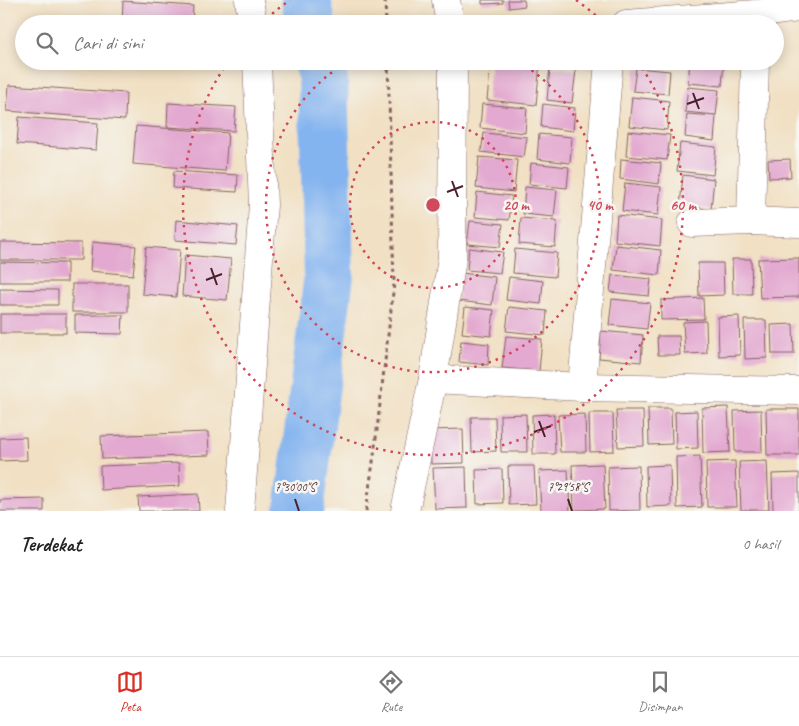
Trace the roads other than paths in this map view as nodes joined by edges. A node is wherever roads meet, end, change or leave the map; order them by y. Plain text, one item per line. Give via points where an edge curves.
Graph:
1 (249, 0) edge
2 (446, 0) edge
3 (799, 8) edge
4 (252, 15) edge
5 (448, 15) edge
6 (772, 15) edge
7 (257, 70) edge
8 (453, 70) edge
9 (608, 70) edge
10 (755, 70) edge
11 (751, 221) junction
12 (692, 223) dead end
13 (799, 223) edge
14 (433, 379) junction
15 (582, 387) junction
16 (799, 391) edge
17 (240, 511) edge
18 (405, 511) edge

1 - 4 street
2 - 5 street
3 - 6 street
7 - 17 street via 264,205
8 - 14 street via 452,258
9 - 15 street
10 - 11 street
11 - 12 street
11 - 13 street
14 - 15 street
14 - 18 street
15 - 16 street

